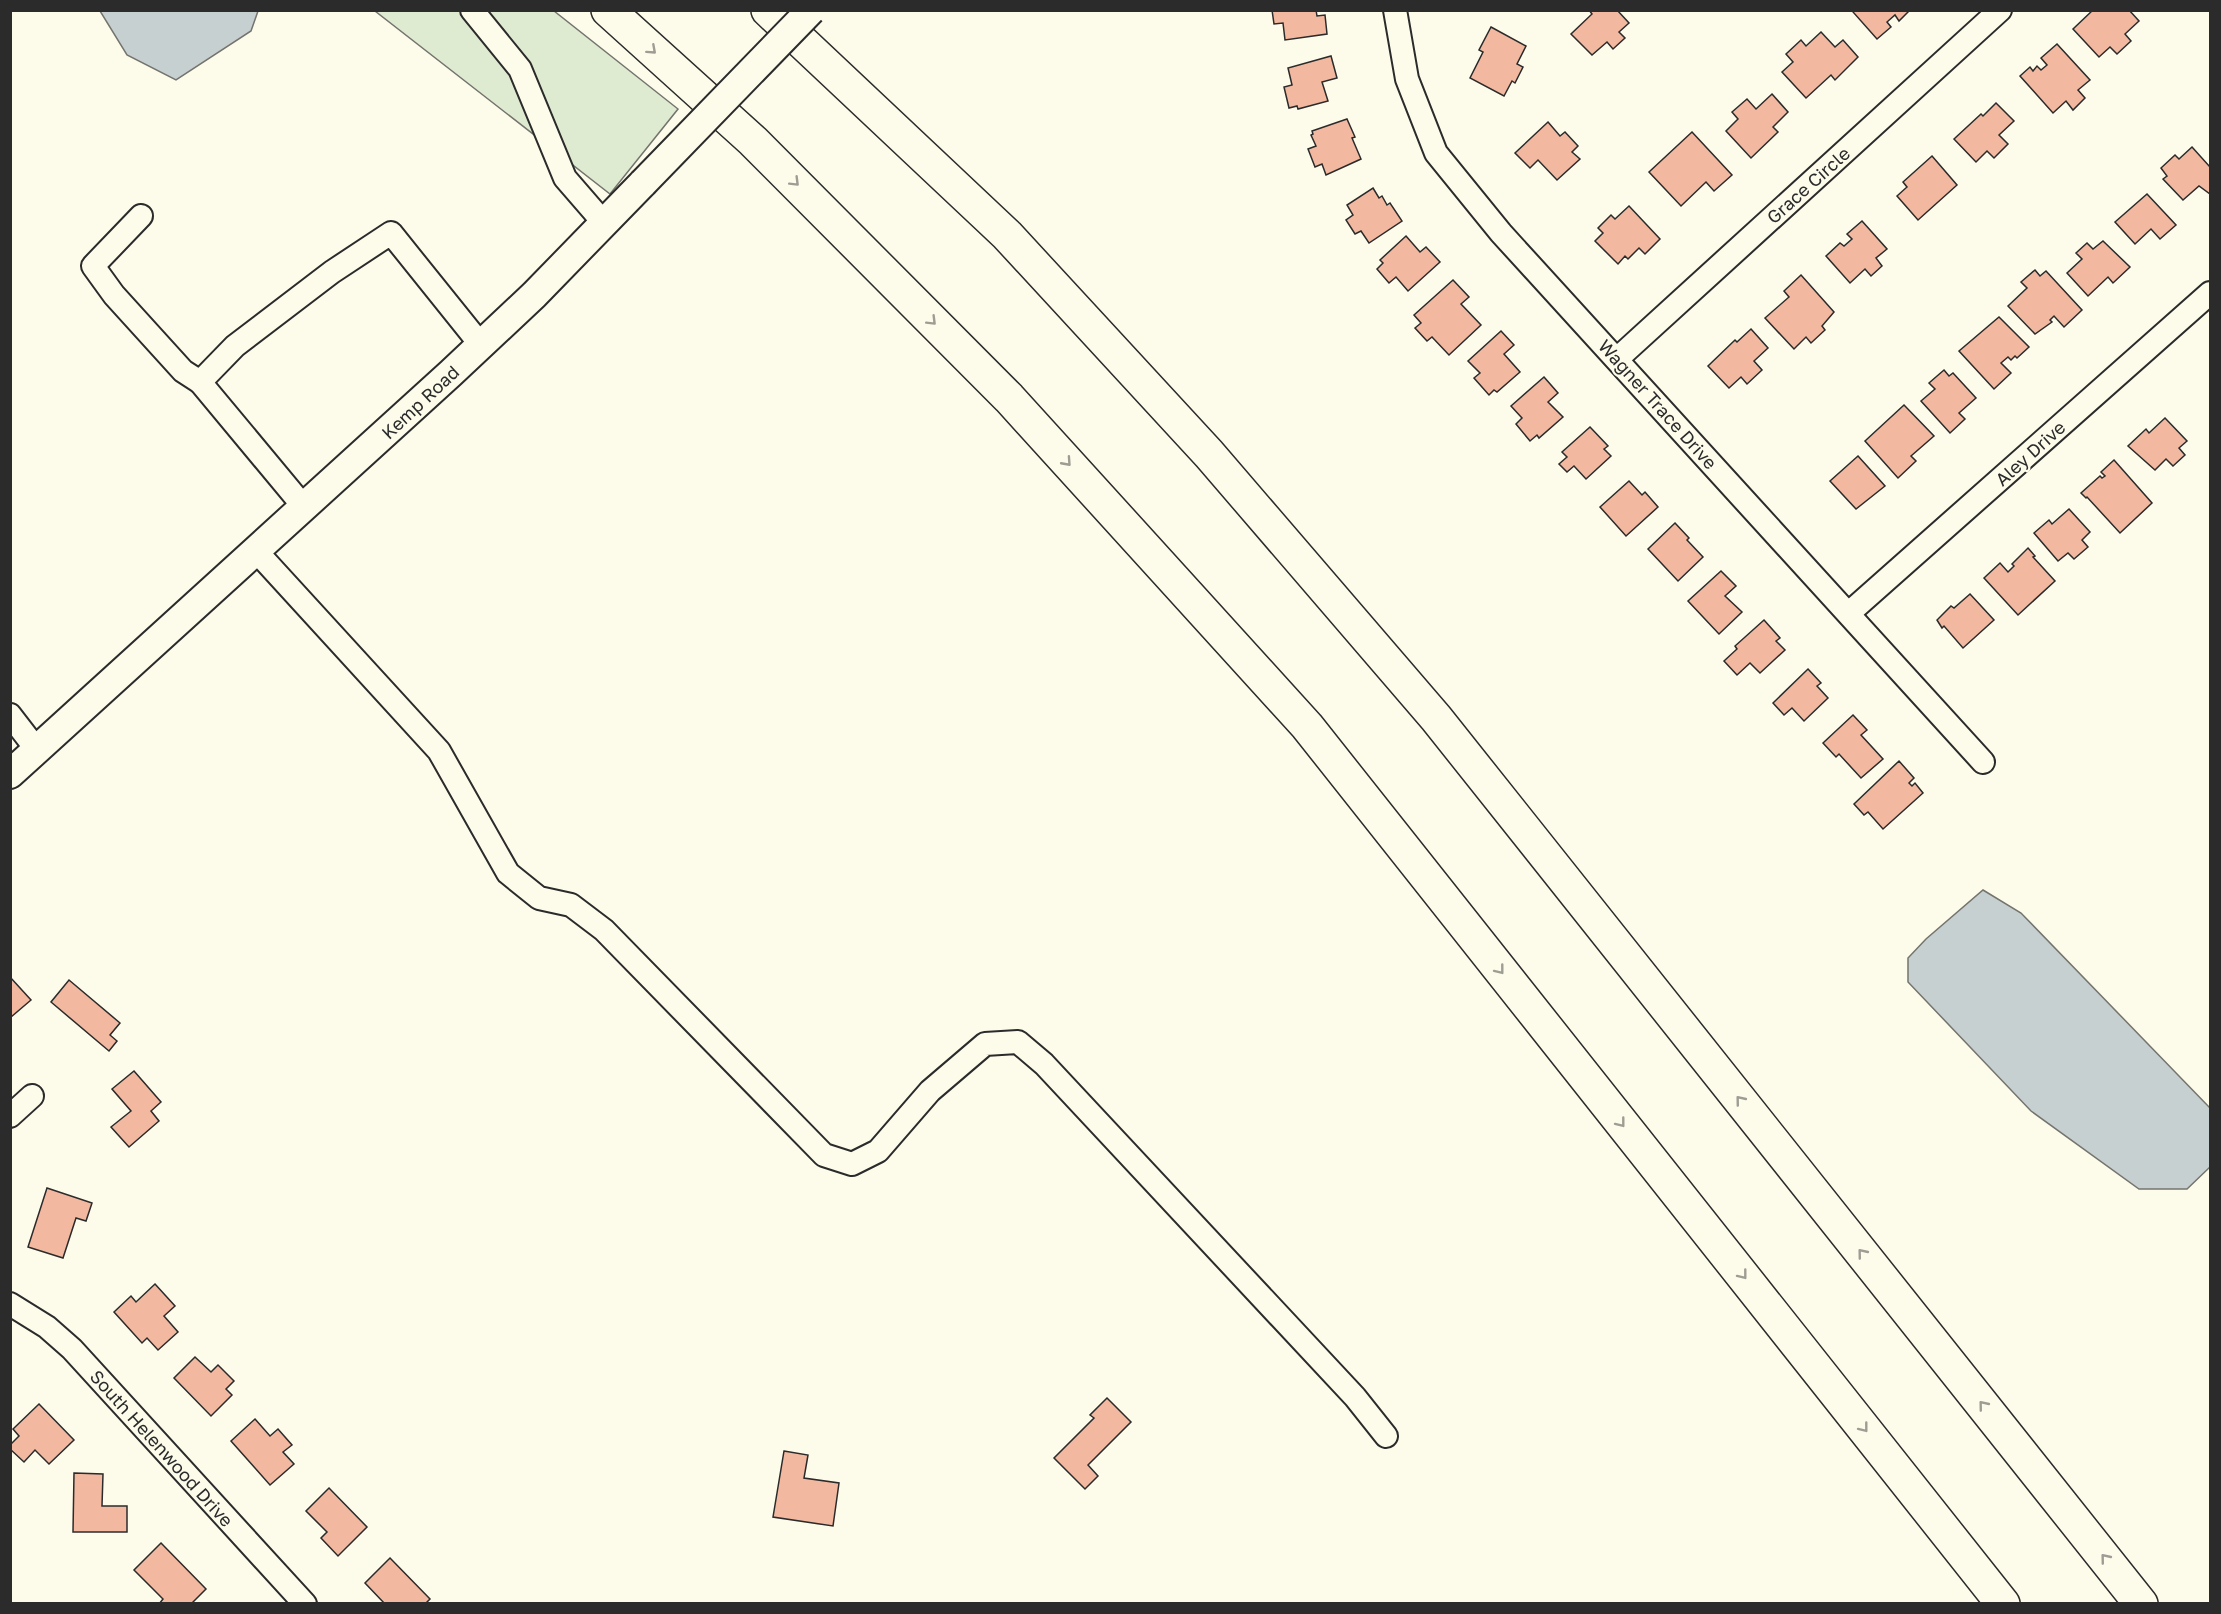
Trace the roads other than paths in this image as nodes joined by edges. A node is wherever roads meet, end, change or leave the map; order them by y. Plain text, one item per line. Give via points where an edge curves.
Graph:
1 (472, 10) edge
2 (608, 10) edge
3 (768, 10) edge
4 (812, 10) edge
5 (1395, 10) edge
6 (2000, 10) edge
7 (141, 216) dead end
8 (604, 223) junction
9 (2211, 293) edge
10 (481, 345) junction
11 (1617, 360) junction
12 (200, 382) junction
13 (304, 507) junction
14 (256, 551) junction
15 (1849, 613) junction
16 (10, 715) edge
17 (37, 750) junction
18 (1983, 762) dead end
19 (10, 774) edge
20 (32, 1095) dead end
21 (10, 1116) edge
22 (10, 1304) edge
23 (1386, 1436) dead end
24 (304, 1604) edge
25 (2003, 1604) edge
26 (2141, 1604) edge

1 - 8 street via 520,69 565,178
2 -> 25 highway via 753,141 1009,398 1307,726
26 -> 3 highway via 1436,718 1224,471 1007,235
4 - 8 main road, Kemp Road, bridge
5 - 11 street, Wagner Trace Drive via 1407,79 1436,153 1501,233
6 - 11 street, Grace Circle
7 - 12 street via 93,266 183,371
8 - 10 main road, Kemp Road
9 - 15 street, Aley Drive
10 - 12 street via 391,233 332,272 235,346
10 - 13 main road, Kemp Road
11 - 15 street, Wagner Trace Drive
12 - 13 street
13 - 14 main road, Kemp Road
14 - 17 main road, Kemp Road
14 - 23 street via 439,751 508,873 539,898 571,905 604,930 824,1155 852,1164 878,1151 930,1091 985,1044 1018,1042 1044,1064 1355,1397
15 - 18 street, Wagner Trace Drive
16 - 17 street
17 - 19 main road, Kemp Road
20 - 21 street
22 - 24 street, South Helenwood Drive via 47,1327 72,1349

